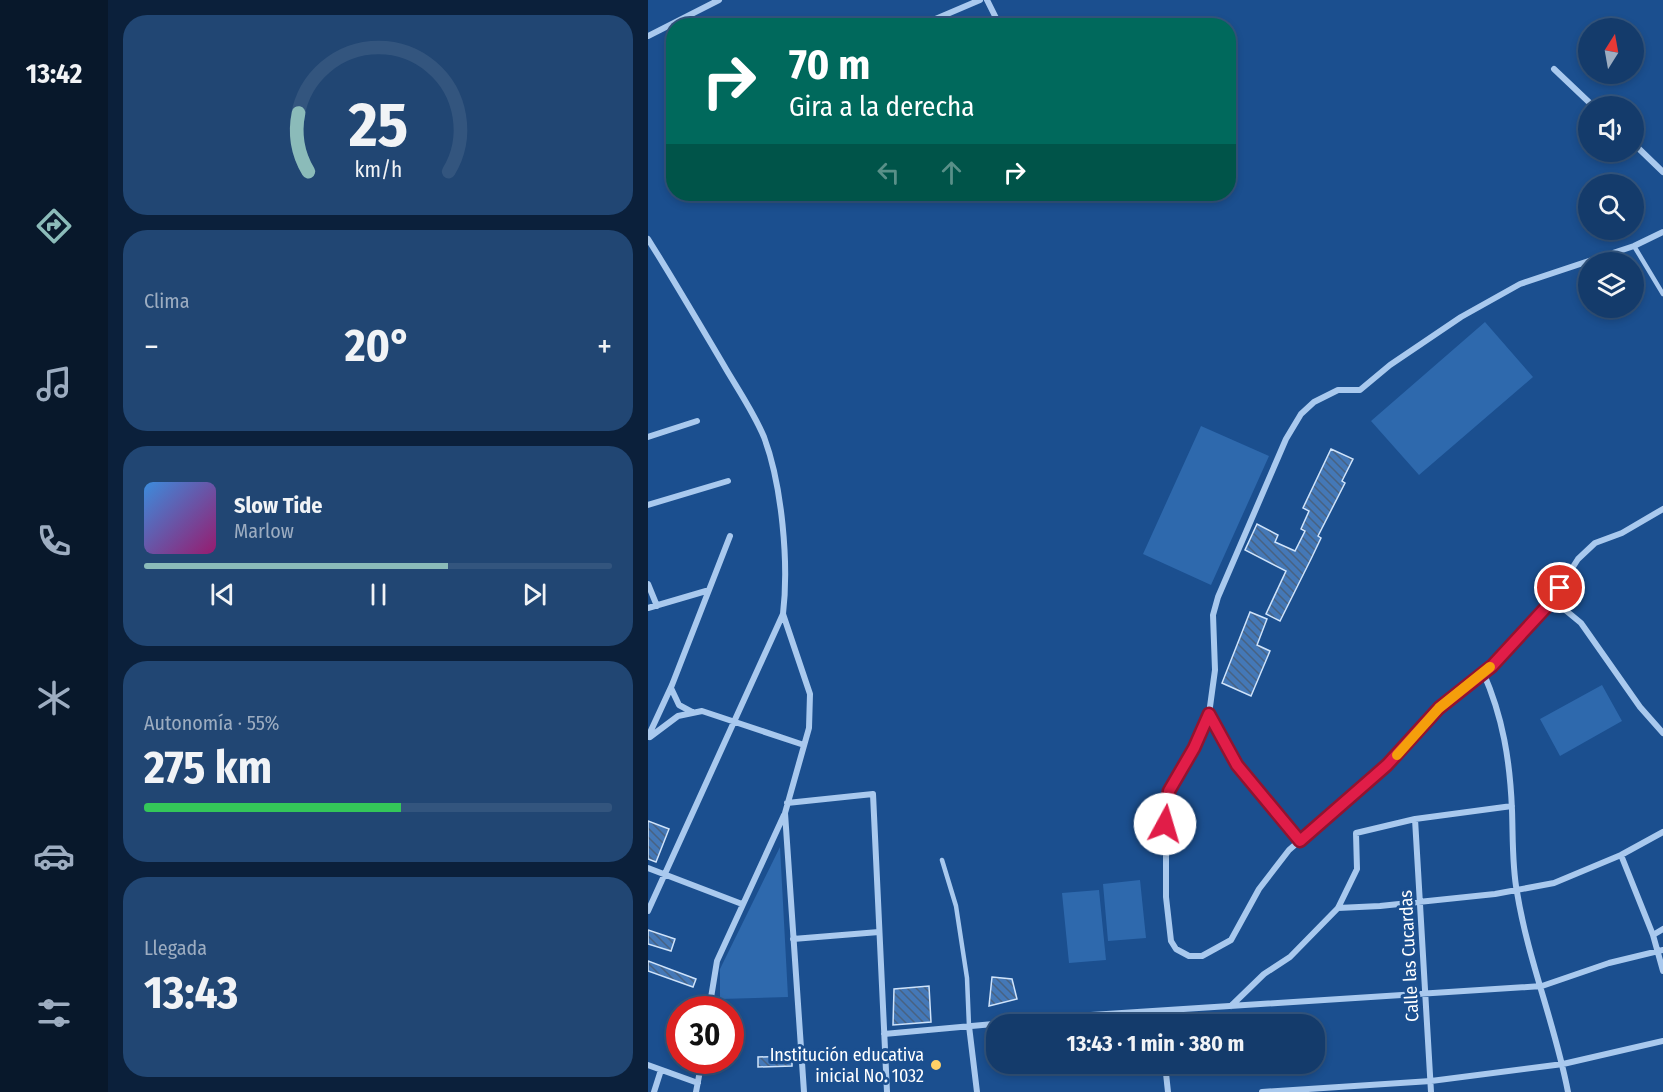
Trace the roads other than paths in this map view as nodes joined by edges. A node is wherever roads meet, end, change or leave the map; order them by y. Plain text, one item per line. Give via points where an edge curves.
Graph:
1 (719, 0) edge
2 (980, 0) edge
3 (987, 0) edge
4 (684, 18) edge
5 (938, 18) edge
6 (996, 18) edge
7 (666, 27) edge
8 (648, 36) edge
9 (1554, 69) dead end
10 (1582, 96) edge
11 (1644, 154) edge
12 (1663, 172) edge
13 (1663, 232) edge
14 (648, 239) edge
15 (1634, 246) junction
16 (1663, 294) edge
17 (697, 421) dead end
18 (648, 437) edge
19 (728, 481) dead end
20 (648, 505) edge
21 (1663, 508) edge
22 (730, 536) dead end
23 (648, 584) edge
24 (706, 591) junction
25 (1552, 599) junction
26 (657, 606) junction
27 (648, 608) edge
28 (783, 614) junction
29 (1483, 672) junction
30 (671, 688) junction
31 (693, 712) junction
32 (1209, 714) junction
33 (733, 720) junction
34 (1663, 733) edge
35 (648, 738) edge
36 (804, 744) junction
37 (787, 804) junction
38 (1512, 806) junction
39 (785, 813) junction
40 (1415, 819) junction
41 (1663, 832) edge
42 (1300, 841) junction
43 (1621, 855) junction
44 (942, 860) dead end
45 (648, 868) edge
46 (664, 874) junction
47 (1516, 890) junction
48 (1422, 902) junction
49 (742, 904) junction
50 (1338, 908) junction
51 (648, 911) edge
52 (1663, 929) edge
53 (879, 932) junction
54 (1653, 935) junction
55 (793, 939) junction
56 (1660, 950) edge
57 (1663, 972) edge
58 (1542, 986) junction
59 (1427, 993) junction
60 (711, 996) edge
61 (1230, 1007) junction
62 (1161, 1011) junction
63 (1161, 1014) edge
64 (969, 1026) junction
65 (884, 1034) junction
66 (1663, 1041) edge
67 (1563, 1064) junction
68 (648, 1065) edge
69 (661, 1070) junction
70 (700, 1074) edge
71 (1166, 1074) edge
72 (1431, 1081) junction
73 (698, 1083) junction
74 (654, 1092) edge
75 (696, 1092) edge
76 (804, 1092) edge
77 (887, 1092) edge
78 (977, 1092) edge
79 (1168, 1092) edge
80 (1262, 1092) edge
81 (1431, 1092) edge
82 (1568, 1092) edge

1 - 4 street
2 - 5 street
3 - 6 street
7 - 8 street
9 - 10 street
11 - 12 street
13 - 15 street
14 - 28 street via 696,314 765,440 776,487 787,575
15 - 16 lane
15 - 32 street via 1520,284 1461,317 1360,390 1338,390 1301,414 1286,439 1218,597 1213,615 1215,670
17 - 18 street
19 - 20 street
21 - 25 street via 1622,533 1595,543 1578,559
22 - 24 street
23 - 26 street
24 - 26 street
24 - 30 street
25 - 29 street
25 - 34 street via 1581,623
26 - 27 street
28 - 33 street
28 - 36 street via 810,694
29 - 38 street via 1502,721
29 - 42 street via 1439,708 1387,765
30 - 31 street via 680,705
30 - 35 street
31 - 33 street
31 - 35 street via 678,716
32 - 42 street via 1237,765
32 - 42 street via 1169,791 1166,807 1166,897 1171,941 1176,949 1189,956 1202,956 1231,940 1259,889 1288,850
33 - 36 street
33 - 46 street
36 - 37 street
37 - 39 street
37 - 53 street via 873,794
38 - 40 street
38 - 47 street
39 - 49 street
39 - 55 street
40 - 48 street, Calle las Cucardas
40 - 50 street via 1356,833 1356,869
41 - 43 street
43 - 47 street via 1554,883
43 - 54 street
44 - 64 lane via 956,906 967,978
45 - 46 street
46 - 49 street
46 - 51 street
47 - 48 street
47 - 58 street
48 - 50 street
48 - 59 street, Calle las Cucardas
49 - 60 street via 717,961
50 - 61 street via 1290,957 1264,974
52 - 54 street
53 - 55 street
53 - 65 street
54 - 56 street
55 - 76 street
56 - 57 street
56 - 58 street
58 - 59 street
58 - 67 street
59 - 61 street
59 - 72 street, Calle las Cucardas
61 - 62 street
62 - 63 street
62 - 64 street
64 - 65 street
64 - 78 street
65 - 77 street
66 - 67 street
67 - 72 street
67 - 82 street
68 - 69 street
69 - 73 street
69 - 74 street
70 - 73 street
71 - 79 street
72 - 80 street
72 - 81 street, Calle las Cucardas
73 - 75 street

